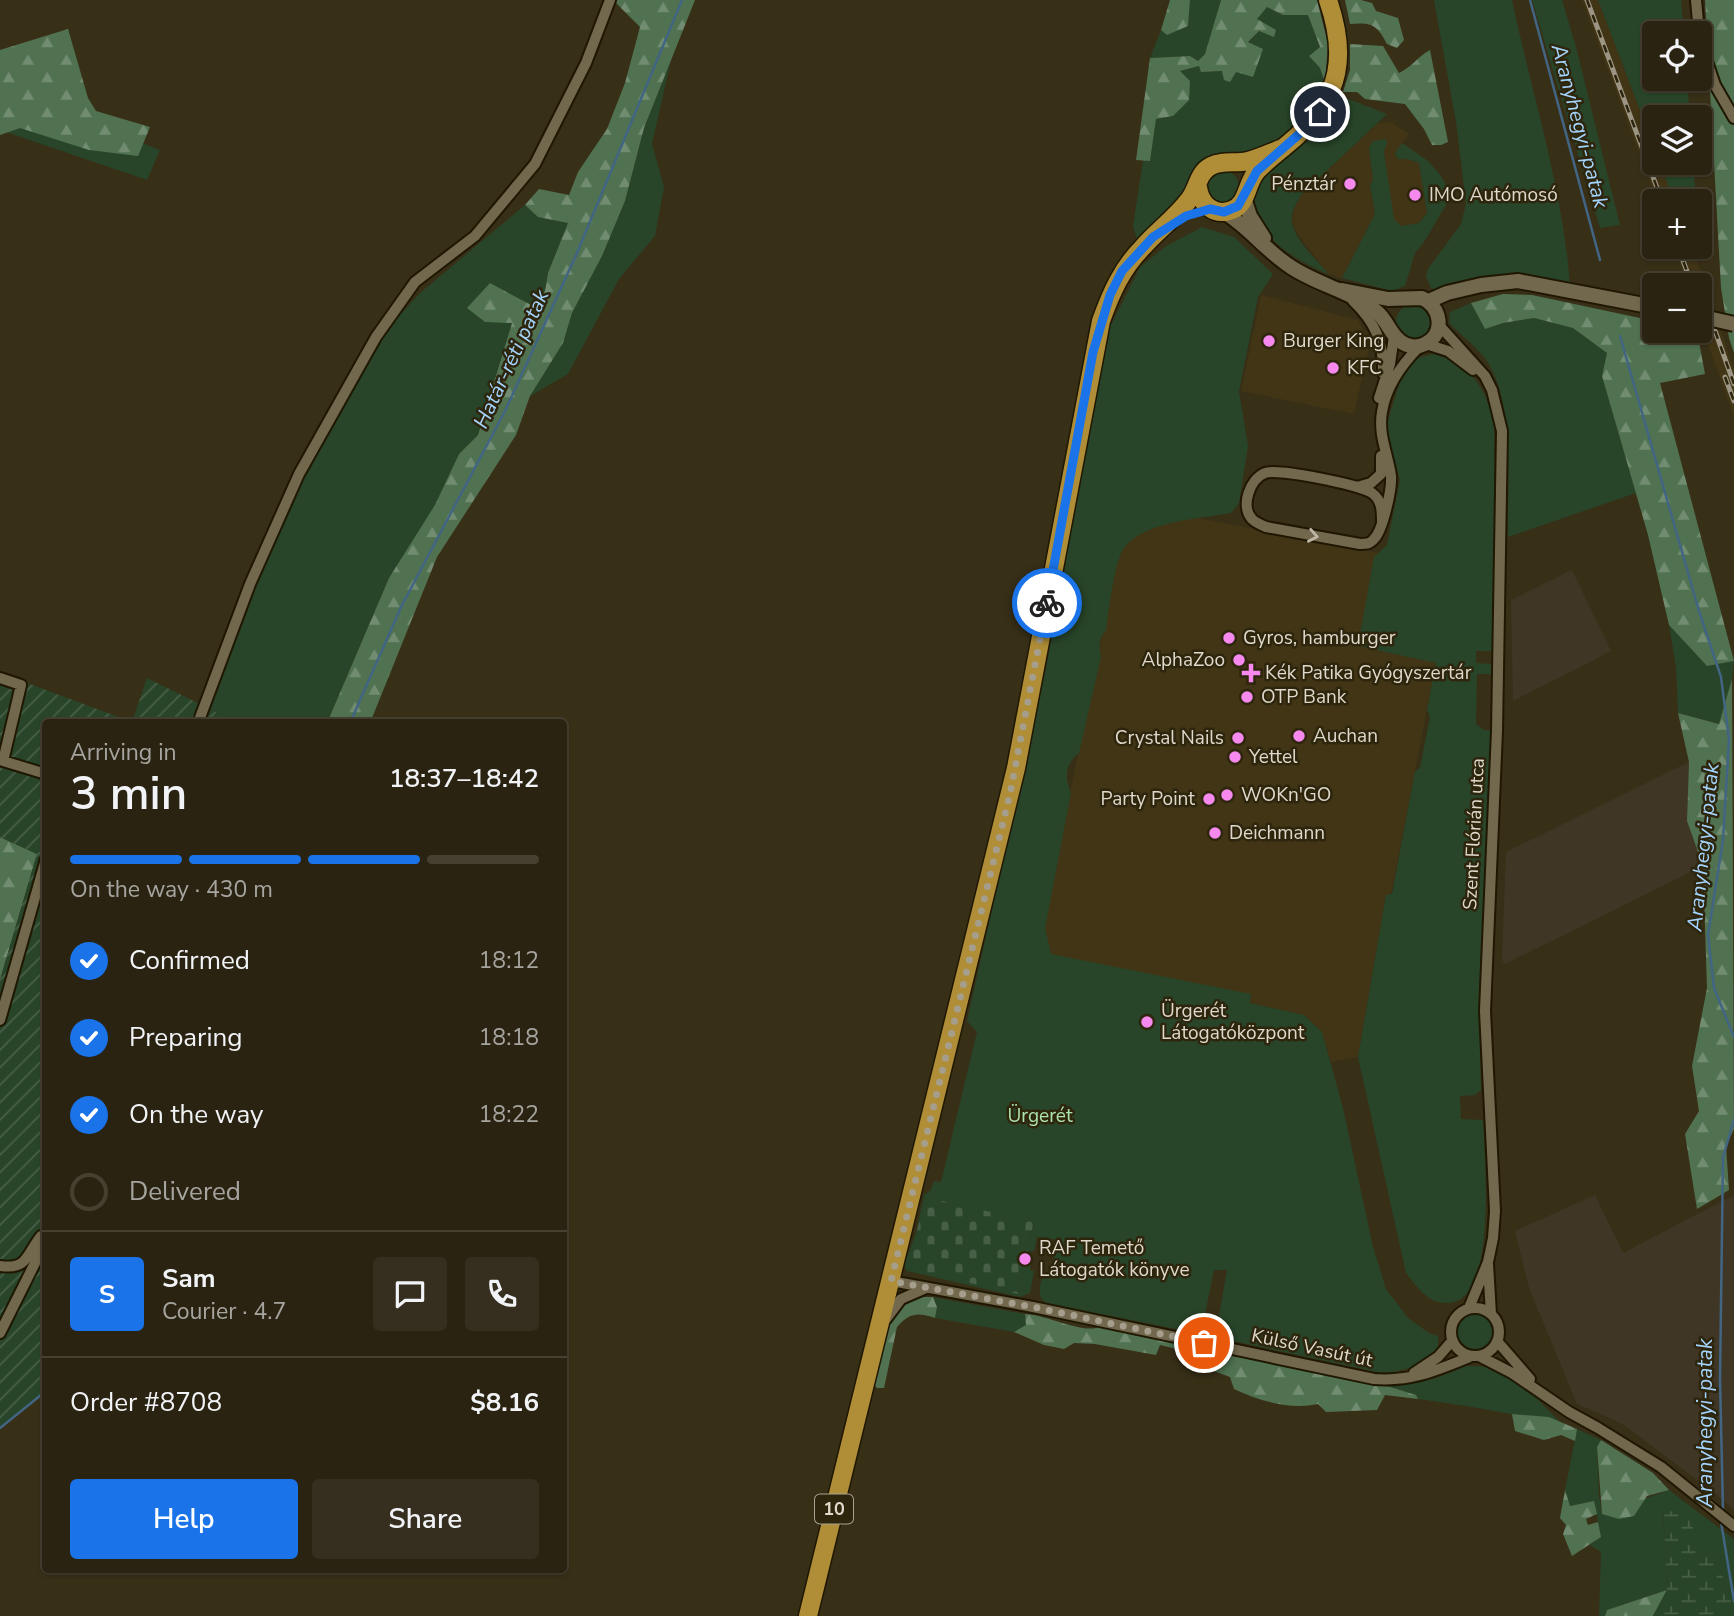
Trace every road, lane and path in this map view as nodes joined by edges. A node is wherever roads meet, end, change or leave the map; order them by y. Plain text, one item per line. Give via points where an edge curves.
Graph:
1 (610, 0) edge
2 (1328, 0) edge
3 (1696, 0) edge
4 (1698, 21) edge
5 (1712, 78) edge
6 (1734, 118) edge
7 (1283, 148) junction
8 (1228, 163) junction
9 (1198, 187) junction
10 (1246, 193) junction
11 (1217, 210) junction
12 (1153, 237) junction
13 (1275, 254) junction
14 (1342, 290) junction
15 (1462, 291) junction
16 (1402, 300) junction
17 (1429, 301) junction
18 (1642, 304) edge
19 (1712, 319) edge
20 (1439, 321) junction
21 (1734, 324) edge
22 (1392, 332) junction
23 (1423, 345) junction
24 (1381, 390) junction
25 (1497, 408) junction
26 (1357, 486) junction
27 (1382, 522) junction
28 (0, 678) edge
29 (199, 719) edge
30 (42, 773) edge
31 (42, 873) edge
32 (0, 1020) edge
33 (42, 1237) edge
34 (42, 1247) edge
35 (1488, 1262) junction
36 (0, 1266) edge
37 (891, 1281) junction
38 (927, 1289) junction
39 (1469, 1308) junction
40 (1491, 1314) junction
41 (0, 1333) edge
42 (1452, 1341) junction
43 (1497, 1341) junction
44 (876, 1343) junction
45 (1475, 1356) junction
46 (1403, 1380) junction
47 (1538, 1388) junction
48 (1731, 1523) edge
49 (808, 1616) edge

1 - 29 street via 586,63 535,164 475,236 415,282 376,337 299,474 250,584
2 - 7 main road, 10 via 1339,50 1334,84 1320,112
3 - 4 street
5 - 6 street
7 - 8 main road, 10 via 1249,161
7 - 10 main road, 10 via 1257,171
8 - 9 main road, 10 via 1207,168
8 - 10 main road via 1242,172
9 - 11 main road via 1201,200
9 - 12 main road, 10
10 - 11 main road, 10 via 1238,206
10 - 13 street via 1250,216
11 - 12 main road, 10 via 1186,216
11 - 13 street via 1235,218
12 - 37 main road, 10 via 1122,271 1101,321 1016,768
13 - 14 street via 1302,274
14 - 16 street
14 - 22 street via 1377,312
14 - 24 street via 1367,315 1381,339
15 - 17 street
15 - 18 street via 1518,281
15 - 20 street
16 - 17 street via 1415,296
16 - 22 street via 1391,312
17 - 20 street
19 - 21 street, bridge
20 - 23 street via 1437,332
20 - 25 street, Szent Flórián utca via 1485,376
22 - 23 street via 1407,345
22 - 24 street via 1390,364
23 - 25 street, Szent Flórián utca via 1448,351 1466,363
23 - 27 street via 1399,370 1382,411 1380,427 1391,480
24 - 26 street via 1375,427 1381,474 1371,483
25 - 35 street, Szent Flórián utca via 1502,431 1499,657 1485,1011 1495,1211
26 - 27 street via 1380,502
26 -> 27 street via 1269,472 1250,488 1247,510 1266,527 1360,544 1374,540
28 - 30 street via 21,685 3,761
31 - 32 street
33 - 36 street via 22,1264
34 - 41 street
35 - 39 street, Szent Flórián utca
35 - 40 street, Szent Flórián utca
37 - 38 street, Külső Vasút út
37 - 44 main road, 10
38 - 44 street via 896,1303
38 - 46 street, Külső Vasút út via 1374,1379
39 - 40 street
39 - 42 street via 1452,1321
40 - 43 street via 1498,1325
42 - 45 street via 1457,1350
42 - 46 street via 1428,1365
43 - 45 street via 1492,1349
43 - 47 street
44 - 49 main road, 10
45 - 46 street, Külső Vasút út
45 - 47 street
47 - 48 street via 1661,1467

